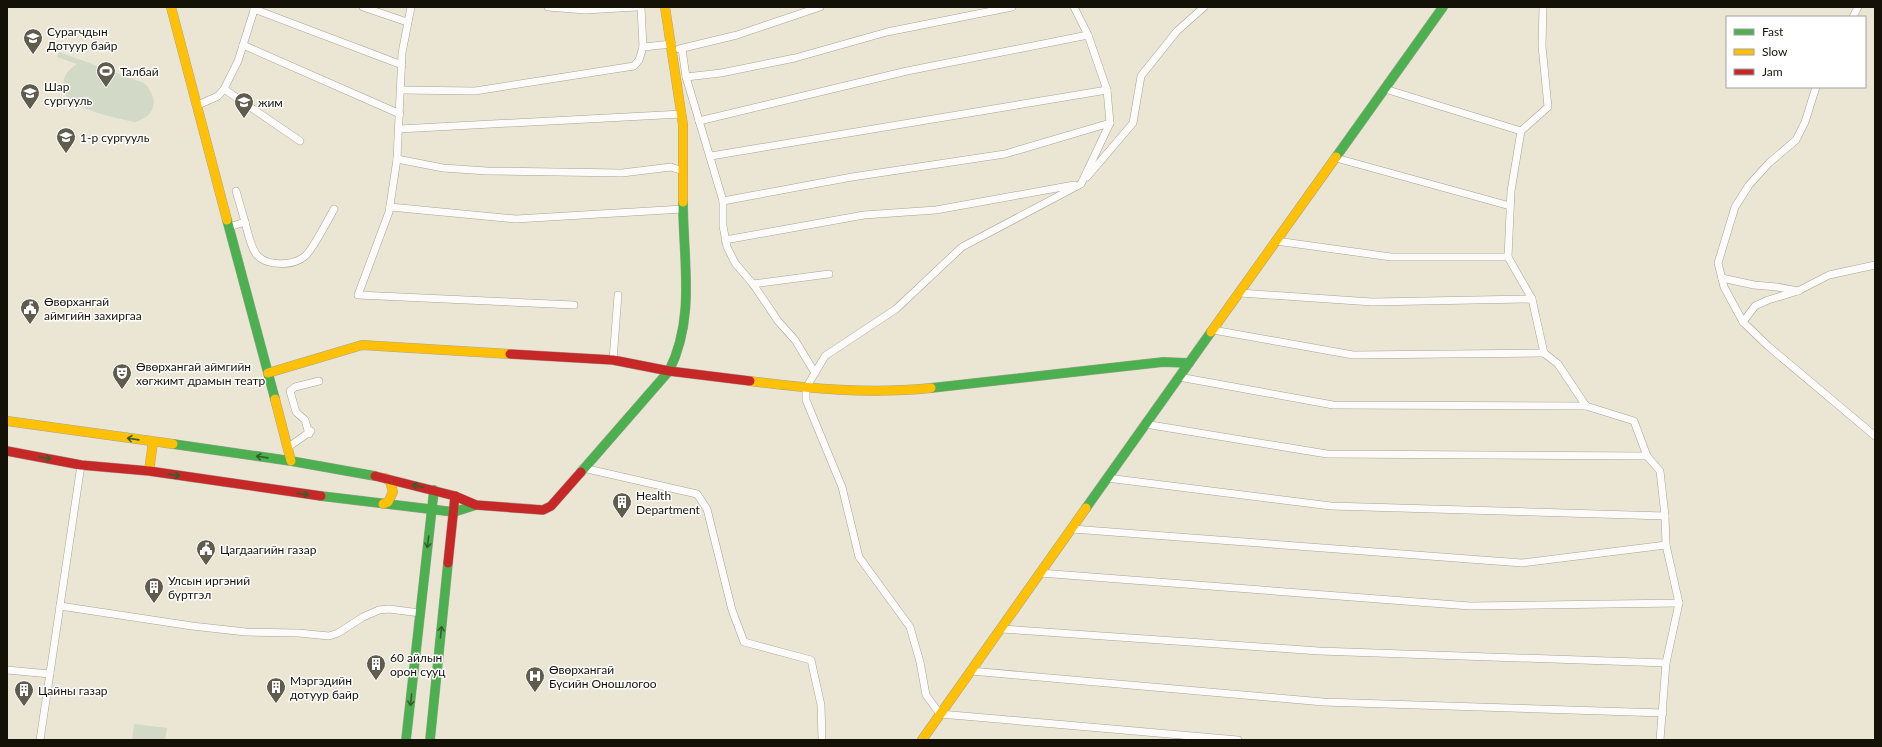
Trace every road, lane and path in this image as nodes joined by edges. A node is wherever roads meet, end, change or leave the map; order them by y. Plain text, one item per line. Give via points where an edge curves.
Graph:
1 (171, 7) edge
2 (363, 7) edge
3 (411, 7) edge
4 (548, 7) edge
5 (637, 7) edge
6 (641, 7) edge
7 (666, 7) edge
8 (820, 7) edge
9 (1012, 7) edge
10 (1074, 7) edge
11 (1204, 7) edge
12 (1443, 7) edge
13 (1542, 7) edge
14 (1858, 7) edge
15 (254, 8) edge
16 (1854, 16) edge
17 (407, 22) junction
18 (1088, 34) junction
19 (243, 45) junction
20 (643, 47) junction
21 (675, 48) junction
22 (402, 65) junction
23 (686, 77) junction
24 (1816, 88) edge
25 (224, 89) junction
26 (1385, 89) junction
27 (401, 90) junction
28 (1107, 90) junction
29 (198, 105) junction
30 (400, 114) junction
31 (682, 114) junction
32 (699, 121) junction
33 (1110, 123) junction
34 (399, 129) junction
35 (1521, 131) junction
36 (300, 141) dead end
37 (710, 156) junction
38 (1336, 158) junction
39 (397, 159) junction
40 (683, 171) junction
41 (1081, 184) junction
42 (236, 191) dead end
43 (723, 202) junction
44 (1510, 206) junction
45 (390, 207) junction
46 (334, 209) dead end
47 (683, 209) junction
48 (245, 222) junction
49 (230, 227) junction
50 (724, 240) junction
51 (1276, 242) junction
52 (1508, 257) junction
53 (1875, 265) edge
54 (829, 274) dead end
55 (1722, 278) junction
56 (753, 284) junction
57 (1798, 291) junction
58 (1240, 293) junction
59 (618, 295) dead end
60 (1532, 299) junction
61 (574, 305) dead end
62 (1743, 322) junction
63 (1213, 330) junction
64 (1544, 353) junction
65 (613, 360) junction
66 (1189, 363) junction
67 (669, 371) junction
68 (268, 373) junction
69 (815, 373) junction
70 (1179, 377) junction
71 (319, 381) dead end
72 (806, 388) junction
73 (1586, 406) junction
74 (7, 420) edge
75 (1145, 424) junction
76 (1875, 436) edge
77 (153, 442) junction
78 (287, 448) junction
79 (7, 451) edge
80 (1647, 456) junction
81 (291, 461) junction
82 (81, 465) junction
83 (583, 468) junction
84 (149, 472) junction
85 (385, 478) junction
86 (1107, 478) junction
87 (434, 490) junction
88 (455, 496) junction
89 (382, 504) junction
90 (476, 505) junction
91 (432, 509) junction
92 (454, 512) junction
93 (1665, 516) junction
94 (1072, 528) junction
95 (1666, 545) junction
96 (1040, 573) junction
97 (1679, 603) junction
98 (60, 606) junction
99 (420, 613) junction
100 (1002, 629) junction
101 (1666, 663) junction
102 (7, 670) edge
103 (971, 671) junction
104 (50, 674) junction
105 (1663, 713) junction
106 (940, 714) junction
107 (40, 740) edge
108 (406, 740) edge
109 (430, 740) edge
110 (822, 740) edge
111 (922, 740) edge
112 (1238, 740) edge
113 (1660, 740) edge

1 - 29 street
2 - 17 street
3 - 17 street
4 - 5 street via 585,10
6 - 20 street
7 - 21 street
8 - 21 street via 737,35
9 - 23 street via 887,32 795,58 721,73
10 - 18 street
11 - 41 street via 1177,32 1141,76 1134,123
12 - 26 street
13 - 35 street via 1542,46 1548,107
14 - 16 street
15 - 19 street
15 - 22 street
17 - 22 street
18 - 28 street
18 - 32 street via 907,71
19 - 25 street
19 - 30 street
20 - 21 street
20 - 27 street via 634,66 476,91
21 - 23 street
21 - 31 street
22 - 27 street
23 - 32 street
24 - 55 street via 1805,122 1796,140 1769,163 1749,185 1735,207 1718,263
25 - 29 street via 218,96
25 - 36 street
26 - 35 street
26 - 38 street
27 - 30 street
28 - 33 street
28 - 37 street
29 - 49 street
30 - 34 street
31 - 34 street
31 - 40 street
32 - 37 street
33 - 41 street
33 - 43 street via 1005,154 852,177
34 - 39 street
35 - 44 street
37 - 43 street
38 - 44 street
38 - 51 street
39 - 40 street via 443,168 487,170 622,173 671,167
39 - 45 street
40 - 47 street
41 - 50 street via 936,210 864,215
41 - 69 street via 962,247 896,309 825,356
42 - 48 street
43 - 50 street
44 - 52 street
45 - 47 street via 516,219
45 - 61 street via 358,295
46 - 48 street via 306,256 288,263 265,261 257,256
47 - 67 street via 687,293 684,328 678,352
48 - 49 street
49 - 68 street
50 - 56 street via 735,263
51 - 52 street via 1391,257
51 - 58 street
52 - 60 street
53 - 57 street via 1829,275
54 - 56 street
55 - 57 street
55 - 62 street via 1724,287
56 - 69 street via 778,321 795,340
57 - 62 street via 1755,306
58 - 60 street via 1372,302
58 - 63 street
59 - 65 street
60 - 64 street
62 - 76 street
63 - 64 street via 1353,355
63 - 66 street
64 - 73 street via 1558,364
65 - 67 street
65 - 68 street via 362,345
66 - 70 street
66 - 72 street via 1163,362 918,389 872,392
67 - 72 street
67 - 83 street
68 - 78 street
69 - 72 street
70 - 73 street via 1333,405
70 - 75 street
71 - 78 street via 295,387 290,391 296,412 305,420 310,432
72 - 106 street via 806,400 842,487 859,556 910,627 926,695
73 - 80 street via 1634,421
77 -> 74 street
75 - 80 street via 1328,454
75 - 86 street
81 -> 77 street
77 - 84 street
78 - 81 street
79 -> 82 street
80 - 93 street via 1660,471
81 - 85 street
82 - 84 street
82 - 98 street
83 - 90 street via 551,506 543,510
83 - 110 street via 697,494 707,509 732,610 744,642 811,660 821,704
84 -> 89 street
87 -> 85 street
85 - 89 street via 390,481 393,492 388,502
86 - 93 street via 1331,506
86 - 94 street
87 - 88 street
87 - 91 street
88 - 90 street
88 - 92 street
89 - 91 street
90 - 92 street
91 - 92 street
91 -> 99 street
109 -> 92 street
93 - 95 street
94 - 95 street via 1522,563
94 - 96 street
95 - 97 street
96 - 97 street via 1470,606
96 - 100 street
97 - 101 street
98 - 99 street via 192,626 246,632 329,636 363,616 379,610
98 - 104 street
99 -> 108 street
100 - 101 street via 1318,651
100 - 103 street
101 - 105 street
102 - 104 street
103 - 105 street via 1323,702
103 - 106 street
104 - 107 street
105 - 113 street
106 - 111 street
106 - 112 street

